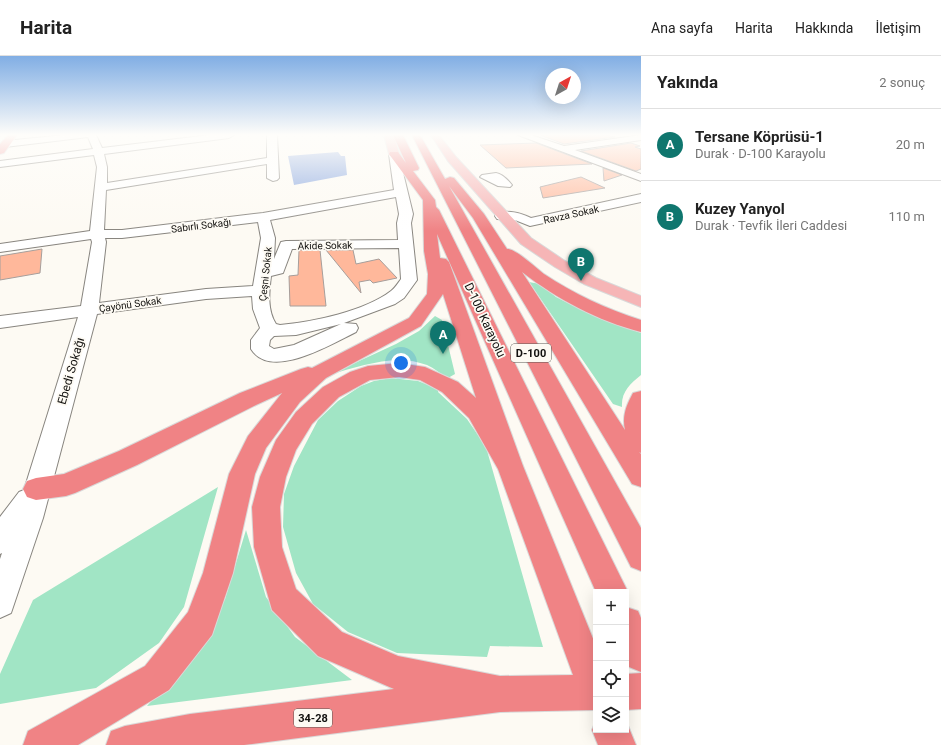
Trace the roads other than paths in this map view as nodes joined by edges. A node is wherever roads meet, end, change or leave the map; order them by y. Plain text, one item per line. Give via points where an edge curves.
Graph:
1 (102, 167) edge
2 (231, 167) edge
3 (272, 167) edge
4 (396, 167) edge
5 (404, 167) edge
6 (414, 167) edge
7 (439, 167) edge
8 (445, 167) edge
9 (467, 167) edge
10 (476, 167) edge
11 (612, 167) edge
12 (273, 178) dead end
13 (486, 178) junction
14 (641, 178) edge
15 (99, 188) junction
16 (401, 192) junction
17 (641, 198) edge
18 (429, 200) junction
19 (502, 216) junction
20 (517, 216) junction
21 (263, 217) junction
22 (479, 218) junction
23 (431, 232) junction
24 (96, 234) junction
25 (404, 244) junction
26 (0, 248) edge
27 (264, 272) junction
28 (261, 290) junction
29 (641, 291) edge
30 (641, 302) edge
31 (88, 310) junction
32 (0, 322) edge
33 (641, 326) edge
34 (352, 327) dead end
35 (270, 329) junction
36 (348, 357) junction
37 (641, 399) edge
38 (641, 443) edge
39 (510, 466) junction
40 (641, 476) edge
41 (36, 489) junction
42 (0, 540) edge
43 (641, 557) edge
44 (611, 589) edge
45 (0, 602) edge
46 (627, 625) edge
47 (641, 655) edge
48 (593, 683) edge
49 (593, 691) edge
50 (641, 691) edge
51 (629, 692) edge
52 (500, 694) junction
53 (613, 733) edge
54 (42, 745) edge
55 (126, 745) edge
56 (617, 745) edge

1 - 15 street, Ebedi Sokağı
2 - 15 street
3 - 12 street
4 - 16 street
5 - 18 highway
6 - 18 highway, D-100 Karayolu / D-100
7 - 43 highway, D-100 Karayolu / D-100 via 500,295
8 - 22 highway
9 - 13 main road
10 - 13 main road
11 - 14 street
13 - 19 main road
13 - 20 main road
15 - 24 street, Ebedi Sokağı
16 - 21 street, Sabırlı Sokağı
16 - 25 street via 406,214
17 - 20 street, Ravza Sokak via 530,222
18 - 23 highway
18 - 44 highway, D-100 Karayolu / D-100
19 - 20 street, Ravza Sokak
19 - 30 main road via 526,241 548,257 590,281
20 - 29 main road via 540,238 562,253
21 - 24 street, Sabırlı Sokağı via 122,234
21 - 27 street, Çeşni Sokak via 269,239
22 - 33 highway via 497,234 511,256 536,276 565,295 616,318
22 - 40 highway
23 - 36 highway via 431,252 436,274 435,294 426,309 415,322
23 - 39 highway
24 - 26 street, Sabırlı Sokağı
24 - 31 street, Ebedi Sokağı via 99,242
25 - 27 street, Akide Sokak via 286,245 277,270
25 - 35 street via 409,280 397,295 354,315 314,326 281,332
27 - 28 street, Çeşni Sokak
28 - 31 street, Çayönü Sokak via 206,294
28 - 35 street, Çeşni Sokak via 262,315
31 - 32 street, Çayönü Sokak
31 - 41 street, Ebedi Sokağı
34 - 35 street via 288,353 274,356 264,353 259,346 259,342
36 - 41 highway via 248,399 128,458 66,485
36 - 54 highway via 320,373 292,396 256,443 242,474 218,573 200,623 157,678
37 - 38 highway via 634,424
39 - 48 highway
39 - 52 highway via 477,412 450,388 426,374 399,370 368,373 331,392 304,418 285,447 273,477 266,507 268,547 283,599 330,644 398,673
41 - 42 street
41 - 45 street, Ebedi Sokağı via 29,518
46 - 47 highway
49 - 52 highway, 34-28
50 - 51 highway
52 - 55 highway, 34-28 via 190,733
53 - 56 highway

